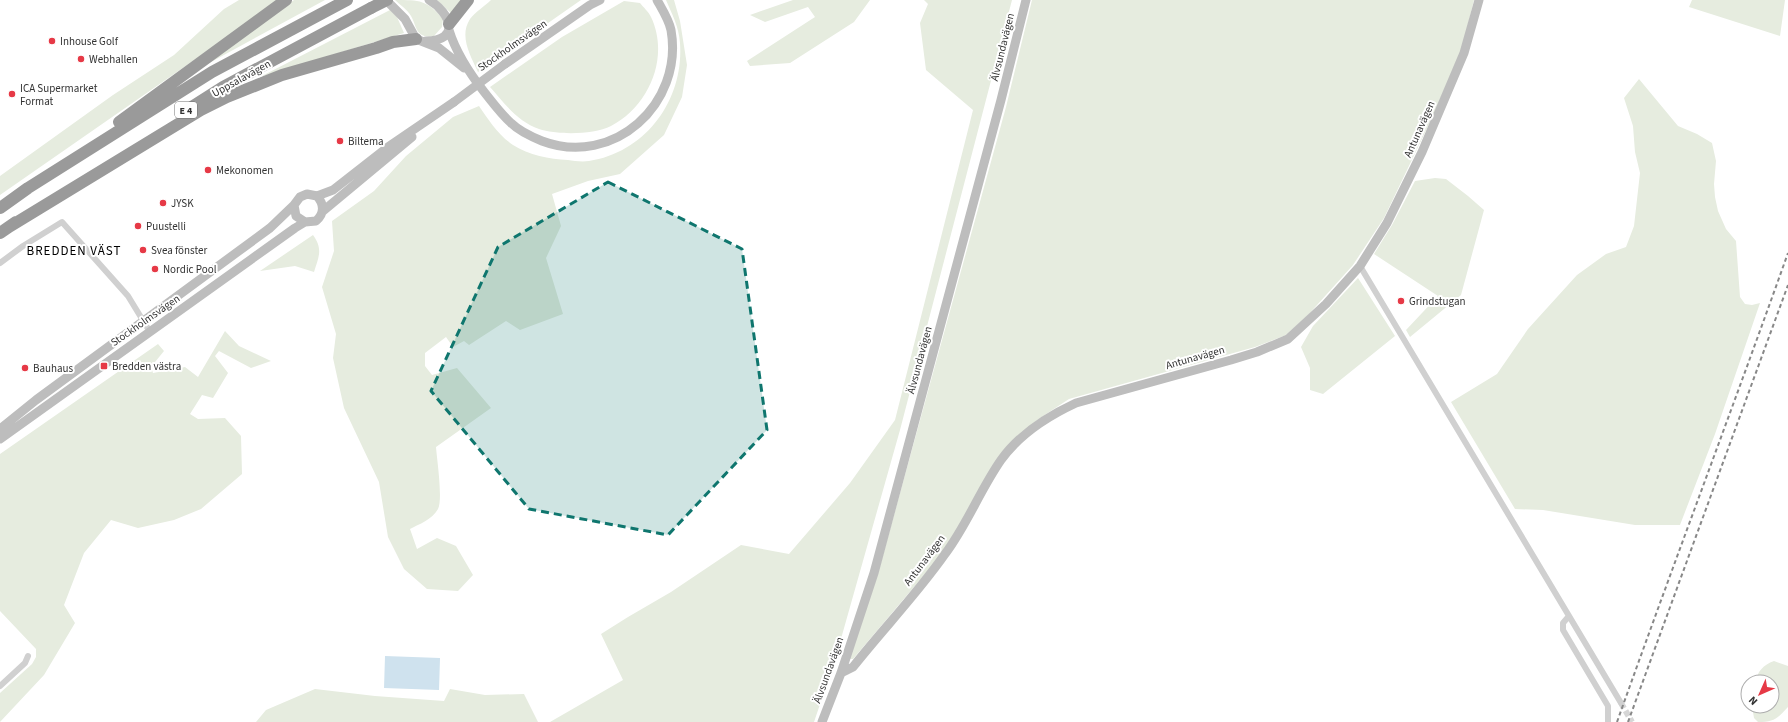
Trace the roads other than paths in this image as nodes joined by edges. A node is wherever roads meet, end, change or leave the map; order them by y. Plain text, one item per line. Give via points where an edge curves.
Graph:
1 (286, 0) edge
2 (348, 0) edge
3 (386, 0) edge
4 (429, 0) edge
5 (468, 0) edge
6 (600, 0) edge
7 (651, 0) edge
8 (657, 0) edge
9 (1026, 0) edge
10 (1480, 0) edge
11 (592, 2) edge
12 (662, 9) junction
13 (449, 27) junction
14 (419, 40) junction
15 (472, 76) junction
16 (451, 104) junction
17 (28, 188) junction
18 (317, 196) junction
19 (294, 205) junction
20 (0, 208) edge
21 (323, 211) junction
22 (305, 222) junction
23 (4, 230) edge
24 (0, 263) edge
25 (1360, 266) junction
26 (144, 322) junction
27 (150, 332) junction
28 (0, 429) edge
29 (0, 439) edge
30 (1569, 616) junction
31 (28, 656) dead end
32 (840, 673) junction
33 (0, 686) edge
34 (1621, 703) tunnel mouth
35 (822, 722) edge
36 (1608, 722) edge

1 - 17 highway
2 - 17 highway, Uppsalavägen / E 4 via 212,72
3 - 14 street via 405,19
3 - 23 highway, Uppsalavägen / E 4, bridge via 223,87 113,156
4 - 13 street via 445,14
5 - 13 highway
6 - 11 street, Stockholmsvägen
7 - 12 street
8 - 12 street
9 - 32 street, Älvsundavägen via 874,573
10 - 25 street, Antunavägen via 1464,53 1422,152 1387,223
11 - 16 street, Stockholmsvägen, bridge
12 - 15 street via 670,29 673,50 665,85 656,104 642,121 624,135 603,145 557,147 533,138 511,124
13 - 14 street via 445,36 435,41
13 - 15 street via 460,56
14 - 15 street via 439,48
14 - 23 highway via 393,42 296,70 227,97 201,110
16 - 18 street, Stockholmsvägen via 388,147 333,190
16 - 21 street, Stockholmsvägen
17 - 20 highway, Uppsalavägen / E 4
18 - 19 street, Stockholmsvägen via 303,195
18 - 21 street
19 - 22 street via 296,216
19 - 26 street, Stockholmsvägen via 270,228
21 - 22 street, Stockholmsvägen via 316,220
22 - 27 street, Stockholmsvägen
24 - 26 street via 62,222 128,296
25 - 30 street
25 - 32 street, Antunavägen via 1326,304 1288,339 1231,360 1076,403 1038,425 1002,460 952,545 933,572 853,668
26 - 27 street
26 - 28 street, Stockholmsvägen
27 - 29 street, Stockholmsvägen
30 - 34 street
30 - 36 street via 1563,623 1563,630 1608,706
31 - 33 street
32 - 35 street, Älvsundavägen

